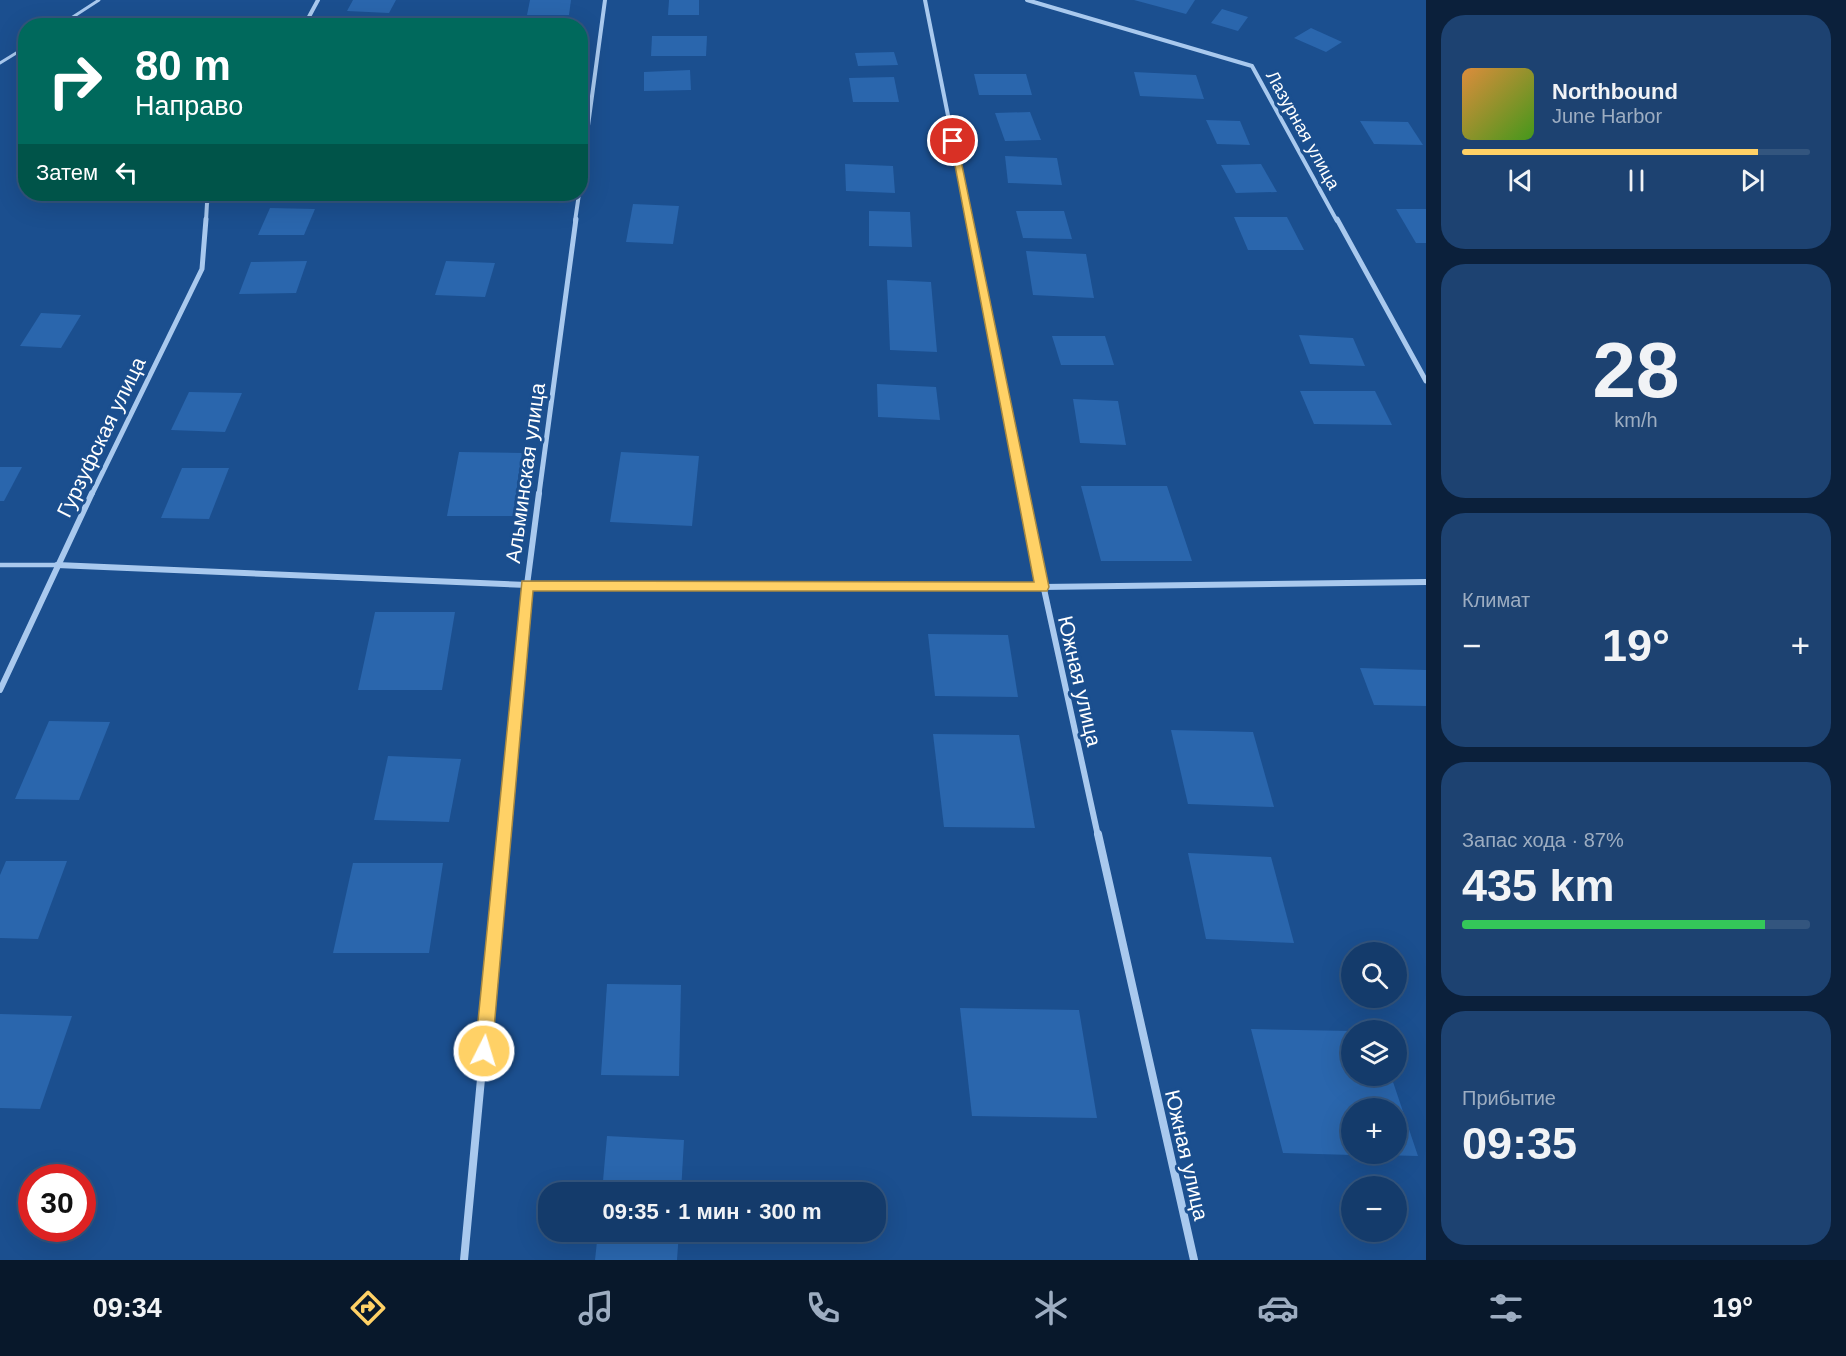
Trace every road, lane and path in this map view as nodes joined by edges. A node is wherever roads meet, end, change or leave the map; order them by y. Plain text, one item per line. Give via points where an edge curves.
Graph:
1 (99, 0) edge
2 (318, 0) edge
3 (605, 0) edge
4 (925, 0) edge
5 (1027, 0) edge
6 (71, 18) edge
7 (308, 18) edge
8 (18, 52) edge
9 (0, 63) edge
10 (588, 126) edge
11 (208, 201) edge
12 (578, 201) edge
13 (1426, 381) edge
14 (0, 565) edge
15 (57, 565) junction
16 (1426, 582) edge
17 (527, 585) junction
18 (1042, 587) junction
19 (0, 690) edge
20 (464, 1260) edge
21 (1194, 1260) edge

1 - 6 lane
2 - 7 street
3 - 10 street
4 - 18 street, Южная улица
5 - 13 street, Лазурная улица via 1252,66
8 - 9 lane
11 - 15 street, Гурзуфская улица via 202,269
12 - 17 street, Альминская улица
14 - 15 lane
15 - 17 street
15 - 19 street, Гурзуфская улица
16 - 18 street
17 - 18 street
17 - 20 street, Альминская улица
18 - 21 street, Южная улица

